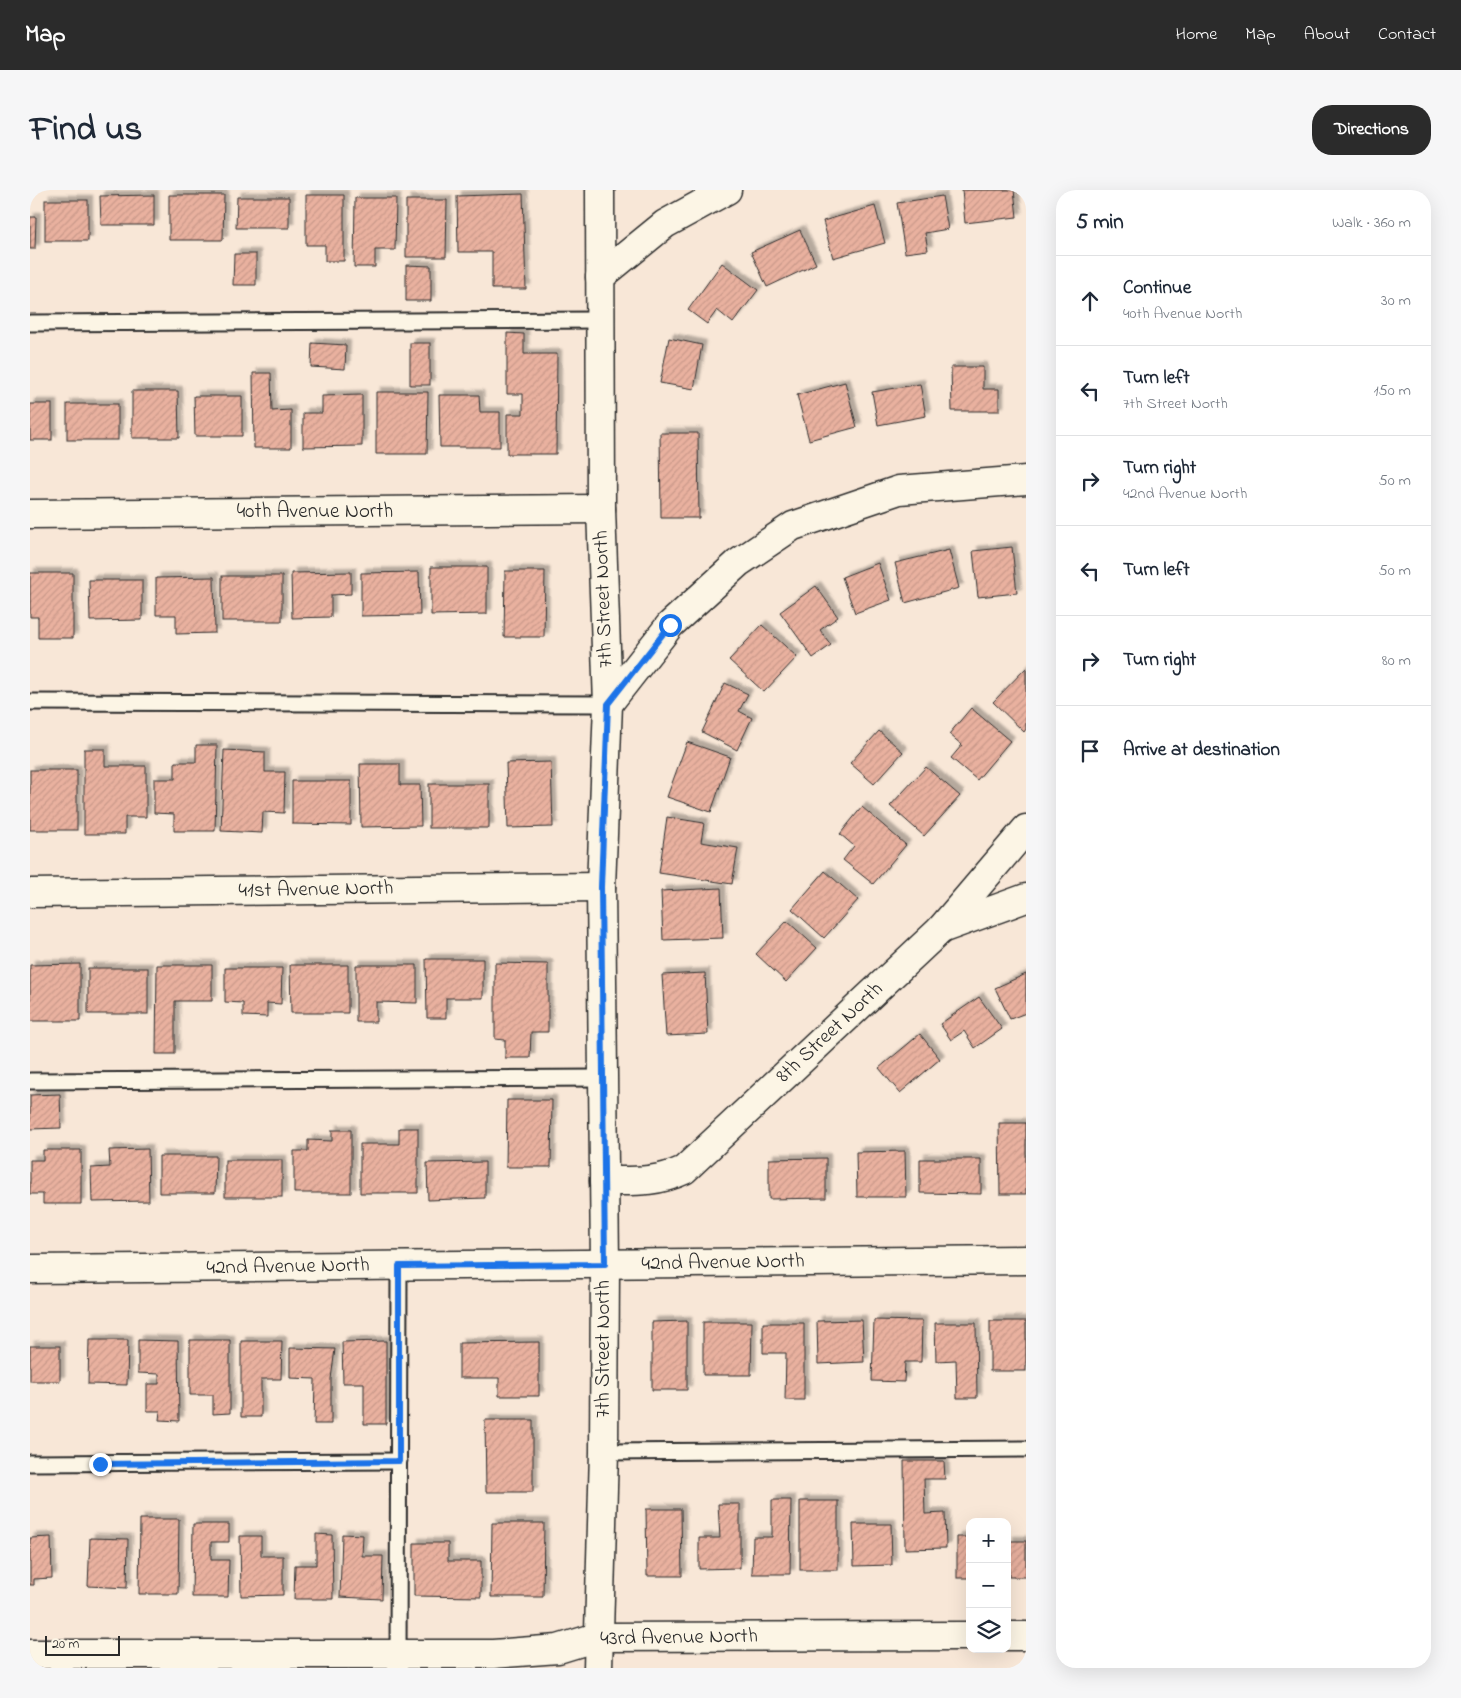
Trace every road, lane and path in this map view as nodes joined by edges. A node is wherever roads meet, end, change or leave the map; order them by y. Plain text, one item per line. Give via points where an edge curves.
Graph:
1 (600, 190) edge
2 (728, 190) edge
3 (600, 277) junction
4 (600, 320) junction
5 (30, 323) edge
6 (1026, 480) edge
7 (601, 510) junction
8 (30, 514) edge
9 (30, 702) edge
10 (608, 704) junction
11 (1026, 829) edge
12 (601, 887) junction
13 (30, 893) edge
14 (1026, 898) edge
15 (940, 930) junction
16 (602, 1078) junction
17 (30, 1081) edge
18 (604, 1181) junction
19 (1026, 1260) edge
20 (605, 1264) junction
21 (399, 1266) junction
22 (30, 1269) edge
23 (1026, 1449) edge
24 (604, 1452) junction
25 (399, 1461) junction
26 (30, 1464) edge
27 (966, 1636) edge
28 (1011, 1636) edge
29 (1026, 1636) edge
30 (597, 1637) junction
31 (30, 1654) edge
32 (398, 1660) edge
33 (598, 1668) edge

1 - 3 street, 7th Street North
2 - 3 street via 665,224
3 - 4 street, 7th Street North
4 - 5 lane
4 - 7 street, 7th Street North
6 - 10 street via 899,490 793,526 738,563 670,625
7 - 8 street, 40th Avenue North
7 - 10 street, 7th Street North
9 - 10 lane
10 - 12 street, 7th Street North
11 - 15 street, 8th Street North
12 - 13 street, 41st Avenue North
12 - 16 street, 7th Street North
14 - 15 street
15 - 18 street, 8th Street North via 684,1170 668,1178 650,1181
16 - 17 lane
16 - 18 street, 7th Street North
18 - 20 street, 7th Street North
19 - 20 street, 42nd Avenue North
20 - 21 street, 42nd Avenue North
20 - 24 street, 7th Street North
21 - 22 street, 42nd Avenue North
21 - 25 lane
23 - 24 lane
24 - 30 street, 7th Street North
25 - 26 lane
25 - 32 lane
27 - 30 street, 43rd Avenue North
28 - 29 street
30 - 32 street, 43rd Avenue North via 558,1649
30 - 33 street, 7th Street North
31 - 32 street, 43rd Avenue North

